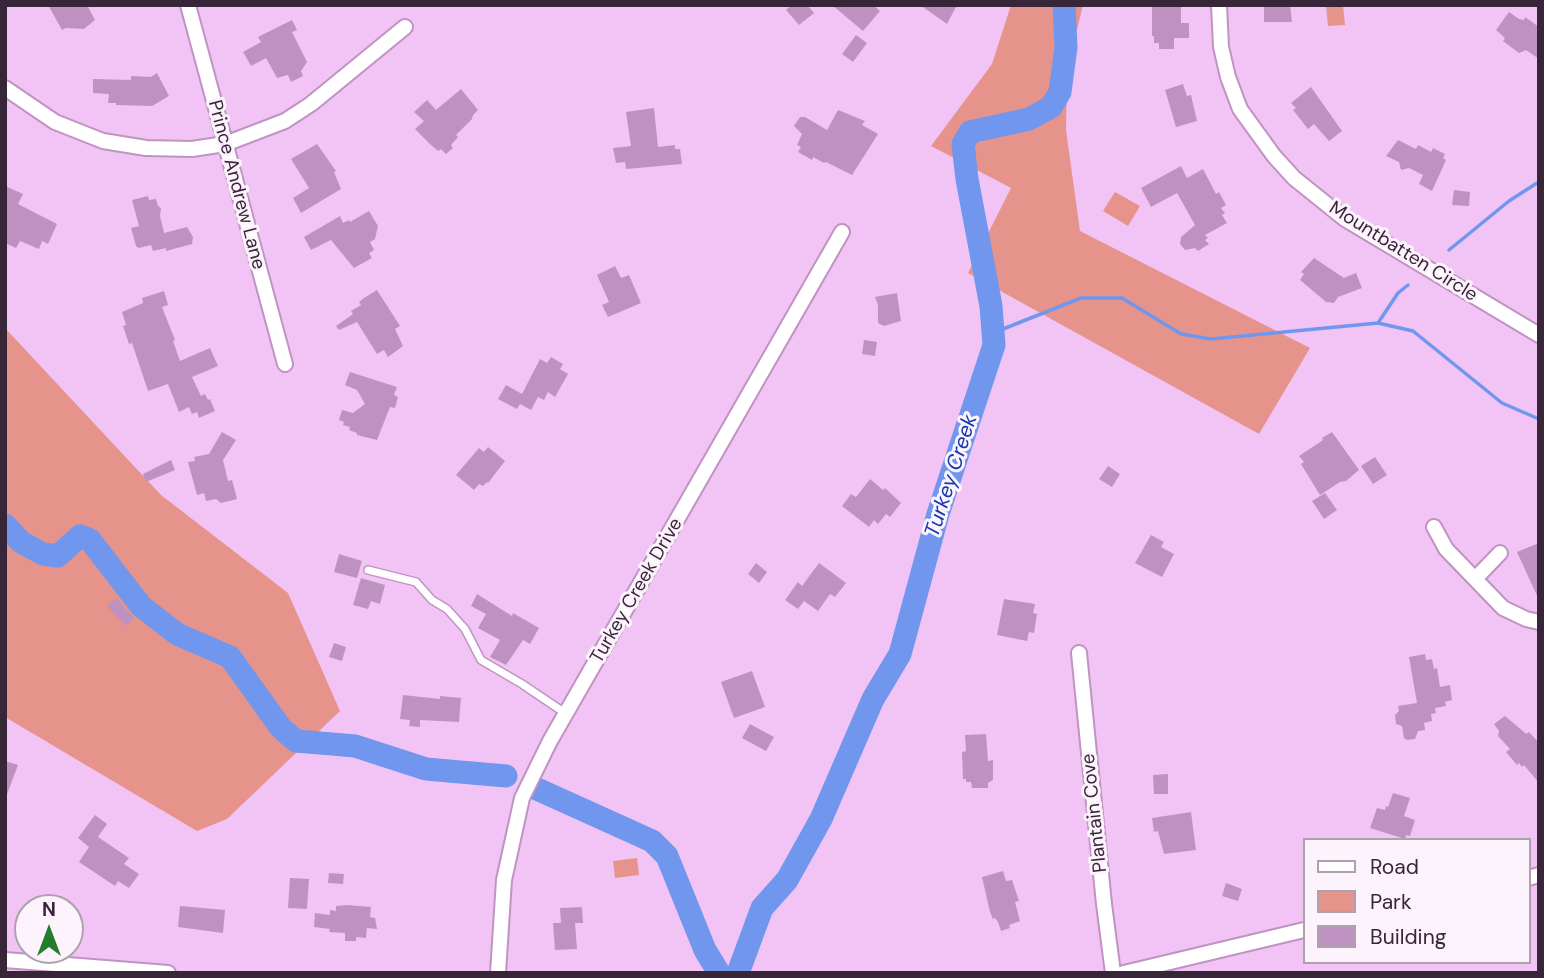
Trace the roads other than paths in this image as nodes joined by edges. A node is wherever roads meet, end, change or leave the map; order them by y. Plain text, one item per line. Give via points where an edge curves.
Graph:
1 (188, 5) edge
2 (1219, 5) edge
3 (405, 27) dead end
4 (5, 88) edge
5 (225, 144) junction
6 (842, 232) dead end
7 (1539, 335) edge
8 (285, 364) dead end
9 (1434, 527) dead end
10 (1500, 553) dead end
11 (368, 570) dead end
12 (1475, 579) junction
13 (1539, 622) edge
14 (1079, 653) dead end
15 (566, 714) junction
16 (1302, 930) edge
17 (5, 960) edge
18 (168, 973) edge
19 (498, 973) edge
20 (1113, 973) edge
21 (1124, 973) edge

1 - 5 street, Prince Andrew Lane
2 - 7 street, Mountbatten Circle via 1221,47 1240,109 1294,178 1345,219
3 - 5 street via 285,121
4 - 5 street via 55,122 103,141 157,149
5 - 8 street, Prince Andrew Lane
6 - 15 street, Turkey Creek Drive
9 - 12 street via 1446,549
10 - 12 street
11 - 15 lane via 416,582 465,629 481,660
12 - 13 street via 1503,608
14 - 20 street, Plantain Cove
15 - 19 street, Turkey Creek Drive via 522,798 505,880
16 - 21 street
17 - 18 street

